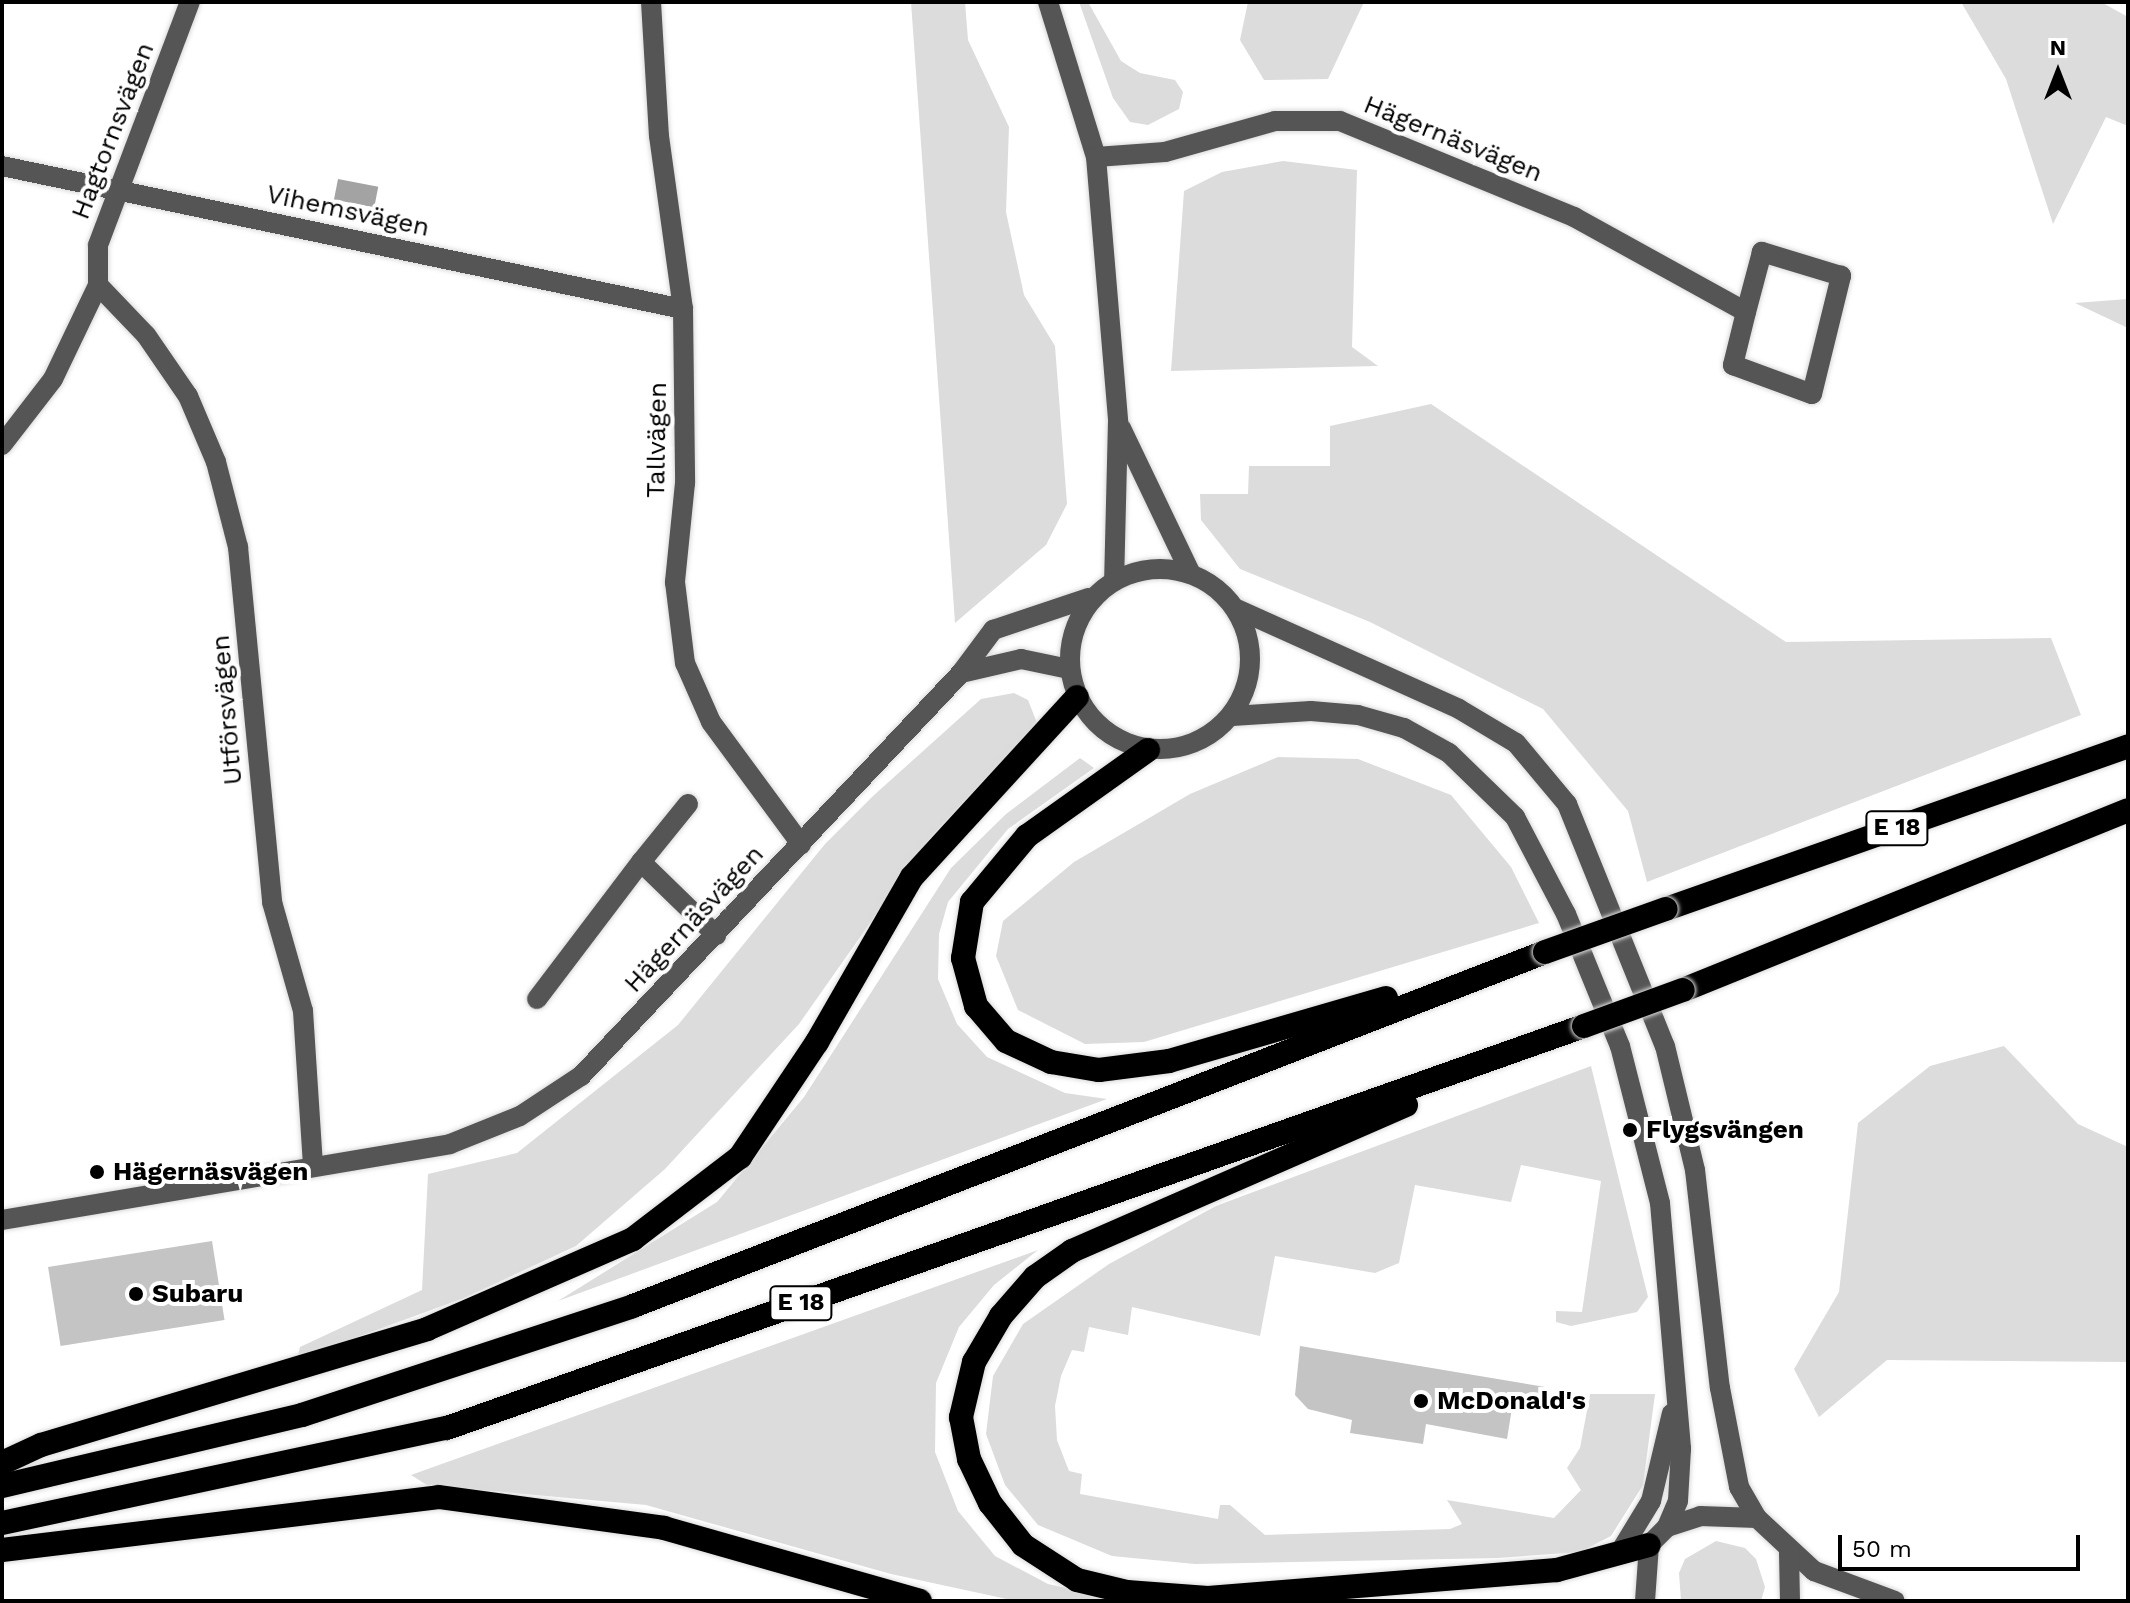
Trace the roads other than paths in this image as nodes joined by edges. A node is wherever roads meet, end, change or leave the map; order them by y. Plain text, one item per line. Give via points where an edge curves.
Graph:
1 (190, 2) edge
2 (651, 2) edge
3 (1048, 2) edge
4 (1096, 157) junction
5 (2, 166) edge
6 (120, 188) junction
7 (98, 285) junction
8 (683, 309) junction
9 (1746, 312) junction
10 (1118, 421) junction
11 (2, 445) edge
12 (1190, 572) junction
13 (1114, 581) junction
14 (1088, 598) junction
15 (1237, 609) junction
16 (1069, 669) junction
17 (961, 673) junction
18 (1077, 697) junction
19 (1232, 716) junction
20 (2128, 746) edge
21 (1148, 750) junction
22 (688, 804) dead end
23 (2128, 810) edge
24 (801, 844) junction
25 (641, 862) junction
26 (716, 935) junction
27 (1545, 952) junction
28 (537, 999) dead end
29 (1584, 1026) junction
30 (313, 1165) junction
31 (2, 1220) edge
32 (1677, 1389) junction
33 (2, 1463) edge
34 (2, 1486) edge
35 (1757, 1518) junction
36 (2, 1523) edge
37 (1667, 1527) junction
38 (1649, 1545) junction
39 (2, 1550) edge
40 (1620, 1552) junction
41 (1789, 1553) junction
42 (920, 1601) edge
43 (1645, 1601) edge
44 (1790, 1601) edge
45 (1895, 1601) edge

1 - 6 street, Hagtornsvägen
2 - 8 street, Tallvägen via 659,136
3 - 4 street
4 - 9 street, Hägernäsvägen via 1165,152 1275,121 1340,121 1574,217
4 - 10 street
5 - 6 street, Vihemsvägen
6 - 7 street, Hagtornsvägen via 98,245
6 - 8 street, Vihemsvägen
7 - 11 street, Hagtornsvägen via 53,379
7 - 30 street, Utförsvägen via 146,335 188,396 216,462 238,547 272,902 303,1011
8 - 24 street, Tallvägen via 685,483 675,582 685,663 711,722
9 - 9 street via 1733,365 1812,394 1841,276 1762,252
10 - 12 street
10 - 13 street
12 - 13 street via 1159,567
12 - 15 street via 1217,587
13 - 14 street
14 - 16 street via 1071,638
14 - 17 street, Hägernäsvägen via 993,630
15 - 19 street via 1251,644 1249,682
15 - 35 street via 1470,715 1516,743 1567,804 1665,1046 1695,1170 1730,1441 1739,1487
16 - 17 street via 1021,659
16 - 18 street
17 - 24 street, Hägernäsvägen
18 - 21 street via 1106,732
18 - 33 highway via 912,877 817,1042 740,1157 633,1239 427,1329 41,1445
19 - 21 street via 1209,737 1179,748
19 - 32 street via 1311,711 1358,715 1404,728 1449,753 1515,817 1566,914 1637,1101 1660,1203
20 - 27 highway, E 18, bridge
21 - 27 highway via 1027,836 972,902 963,958 976,1006 1006,1041 1051,1062 1099,1070 1169,1061
22 - 25 street
23 - 29 highway, E 18, bridge
24 - 26 street, Hägernäsvägen
25 - 26 street
25 - 28 street
26 - 30 street, Hägernäsvägen via 581,1076 520,1116 450,1144
27 - 34 highway, E 18 via 633,1306 302,1415
29 - 36 highway, E 18 via 447,1428
29 - 40 highway via 1072,1251 1035,1277 1001,1316 974,1362 961,1417 969,1459 990,1503 1023,1545 1077,1580 1127,1592 1208,1598 1557,1570
30 - 31 street, Hägernäsvägen
32 - 37 street via 1678,1501
32 - 40 street via 1651,1501
35 - 37 street via 1700,1516
35 - 41 street
37 - 38 street
38 - 40 highway
38 - 43 street
39 - 42 highway via 439,1497 664,1528
41 - 44 street
41 - 45 street via 1814,1571

